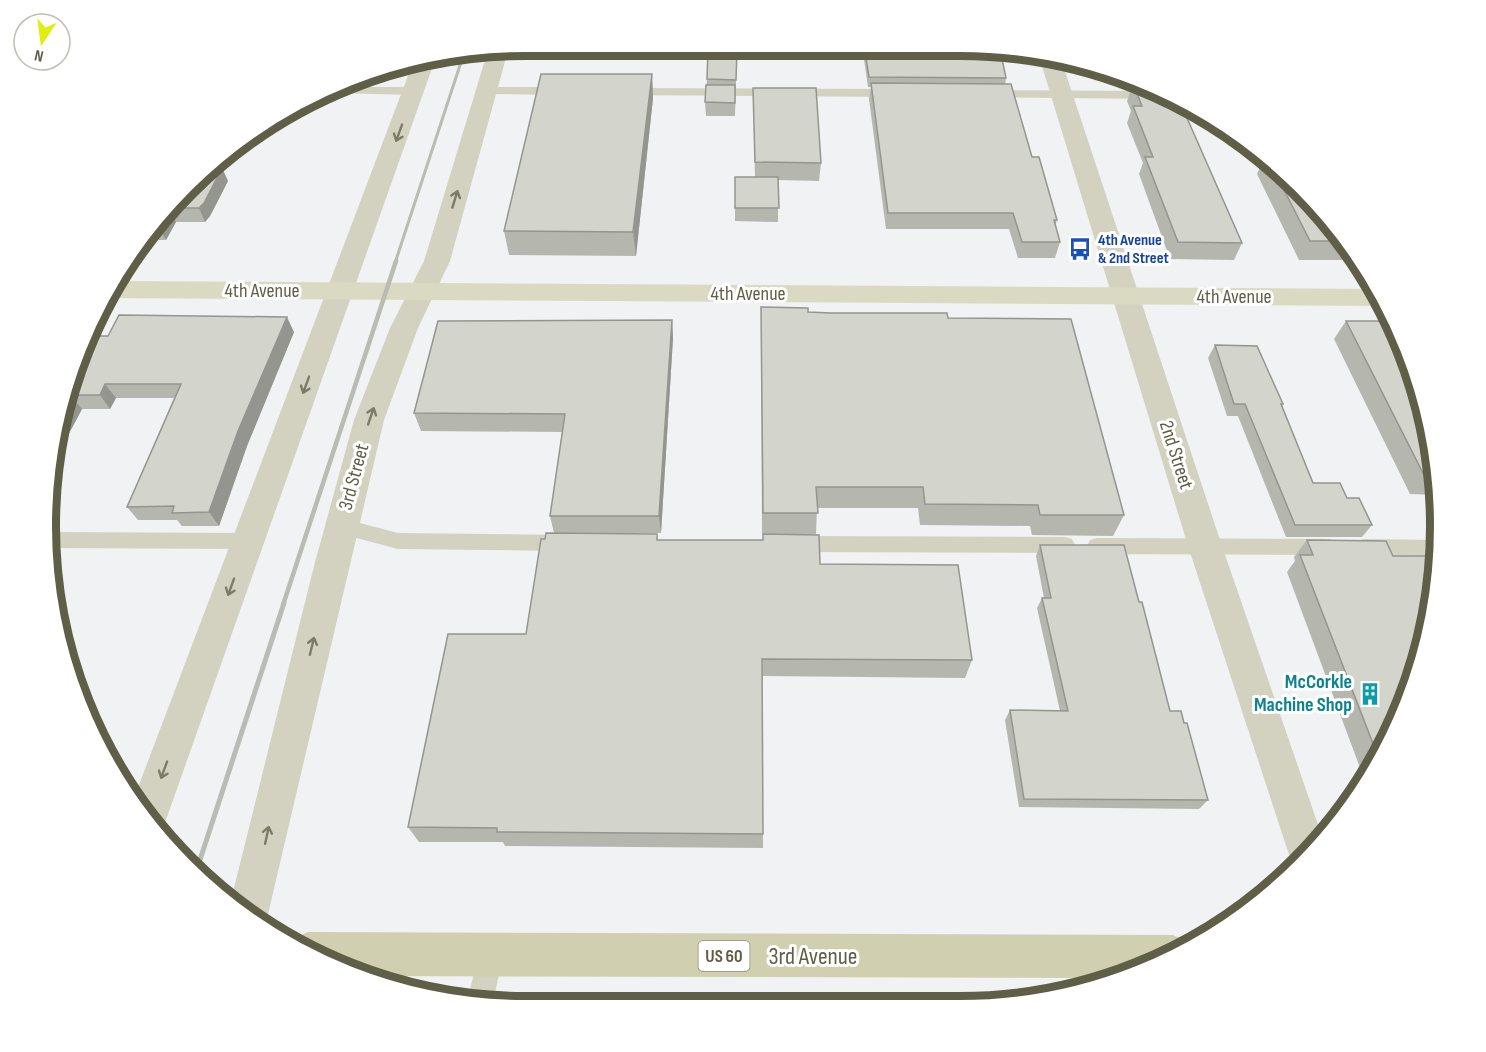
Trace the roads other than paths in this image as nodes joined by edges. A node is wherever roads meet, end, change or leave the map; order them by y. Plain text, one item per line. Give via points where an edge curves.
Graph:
1 (497, 57) edge
2 (1052, 65) edge
3 (422, 68) edge
4 (346, 91) edge
5 (414, 91) junction
6 (488, 91) junction
7 (580, 91) edge
8 (616, 92) edge
9 (909, 93) edge
10 (968, 94) edge
11 (1061, 94) junction
12 (1148, 95) edge
13 (120, 290) edge
14 (341, 291) junction
15 (423, 292) junction
16 (1125, 297) junction
17 (1371, 298) edge
18 (341, 526) junction
19 (56, 540) edge
20 (248, 541) junction
21 (588, 543) edge
22 (779, 544) edge
23 (1205, 546) junction
24 (1429, 548) edge
25 (150, 808) edge
26 (1305, 846) edge
27 (250, 907) edge
28 (331, 954) edge
29 (490, 955) junction
30 (1149, 957) edge
31 (482, 994) edge

1 - 6 street, 3rd Street
2 - 11 street, 2nd Street
3 - 5 street
4 - 5 lane
5 -> 14 street
6 - 7 lane
15 -> 6 street, 3rd Street
8 - 9 lane
10 - 11 lane
11 - 12 lane
11 - 16 street, 2nd Street
13 - 14 main road, 4th Avenue
14 - 15 main road, 4th Avenue
14 -> 20 street
15 - 16 main road, 4th Avenue
18 -> 15 street, 3rd Street via 369,420 404,328
16 - 17 main road, 4th Avenue
16 - 23 street, 2nd Street
18 - 21 lane via 398,541
27 -> 18 street, 3rd Street
19 - 20 lane
20 -> 25 street
22 - 23 lane
23 - 24 lane
23 - 26 street, 2nd Street
28 - 29 main road, 3rd Avenue / US 60
29 - 30 main road, 3rd Avenue / US 60
29 - 31 lane

